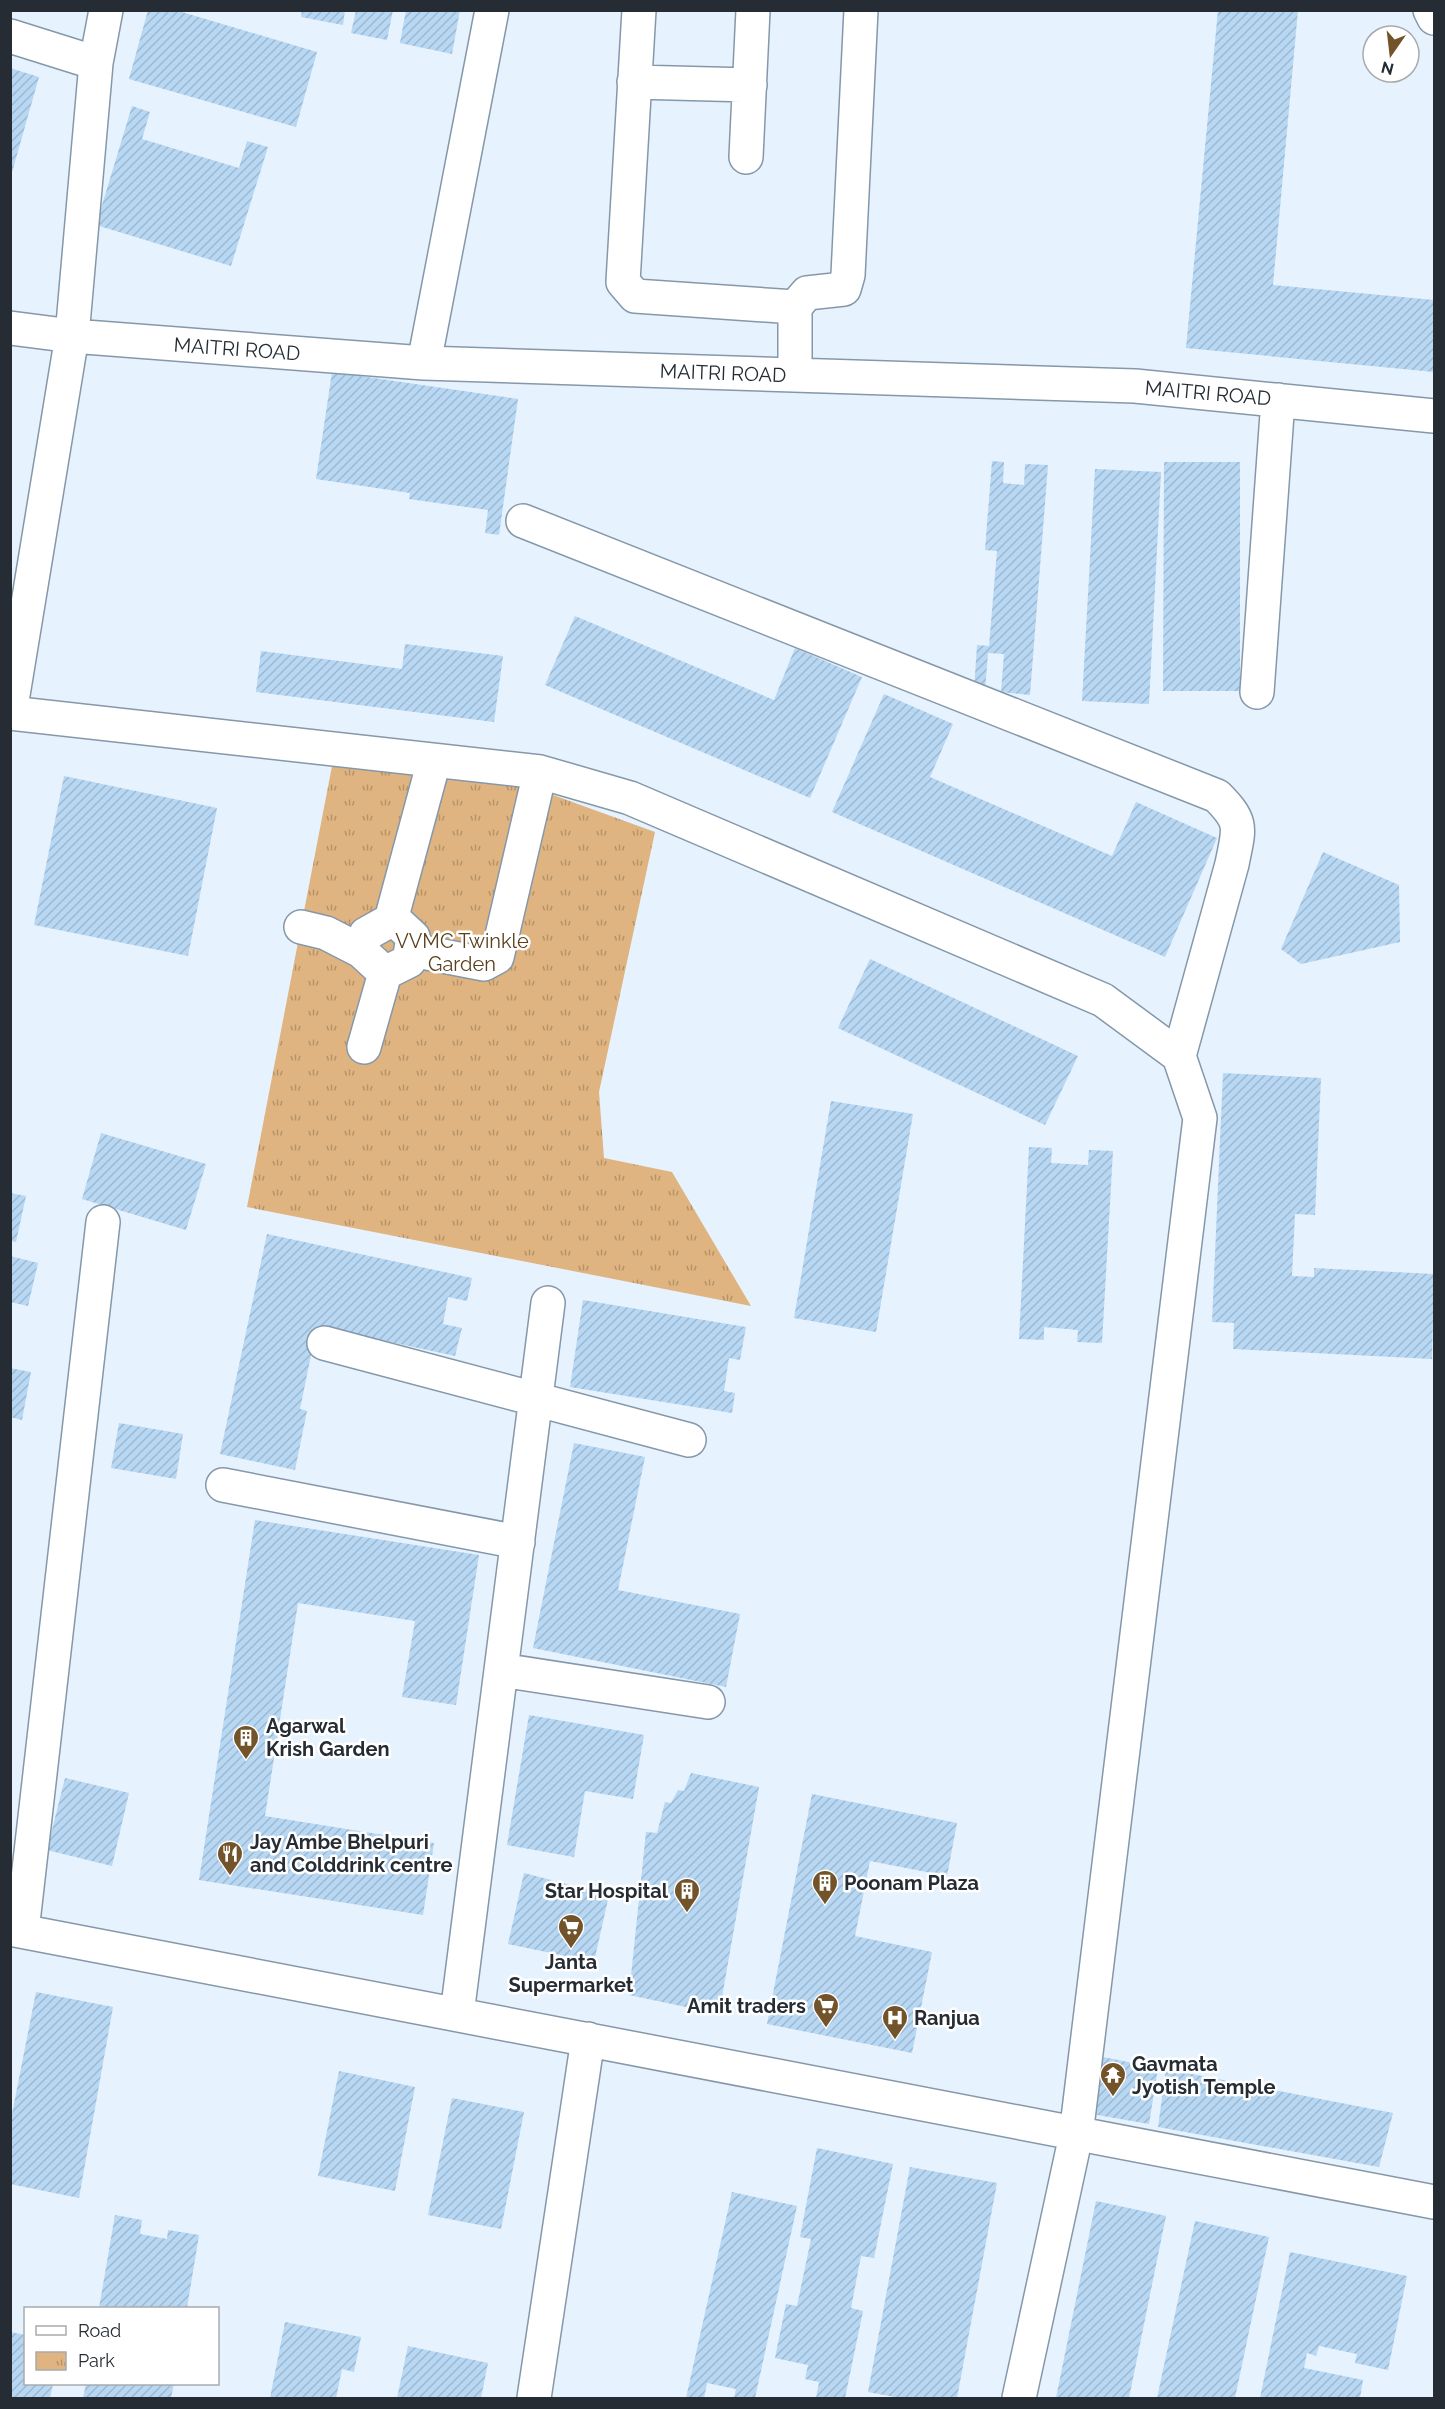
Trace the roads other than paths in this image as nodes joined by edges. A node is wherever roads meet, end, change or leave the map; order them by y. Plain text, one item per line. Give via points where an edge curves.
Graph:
1 (106, 10) edge
2 (492, 10) edge
3 (639, 10) edge
4 (753, 10) edge
5 (861, 10) edge
6 (1430, 10) edge
7 (1434, 18) edge
8 (14, 38) edge
9 (96, 63) junction
10 (634, 82) junction
11 (750, 86) junction
12 (746, 157) dead end
13 (795, 308) junction
14 (10, 328) edge
15 (72, 336) junction
16 (424, 363) junction
17 (795, 375) junction
18 (1278, 400) junction
19 (1434, 416) edge
20 (523, 521) dead end
21 (1257, 692) dead end
22 (10, 713) edge
23 (434, 761) junction
24 (540, 771) junction
25 (391, 920) junction
26 (301, 927) dead end
27 (412, 950) junction
28 (361, 951) junction
29 (385, 973) junction
30 (363, 1047) dead end
31 (1179, 1056) junction
32 (103, 1222) dead end
33 (548, 1304) dead end
34 (324, 1343) dead end
35 (536, 1398) junction
36 (689, 1440) dead end
37 (223, 1485) dead end
38 (518, 1542) junction
39 (501, 1670) junction
40 (708, 1702) dead end
41 (16, 1930) edge
42 (457, 2014) junction
43 (588, 2039) junction
44 (1076, 2135) junction
45 (1434, 2202) edge
46 (534, 2398) edge
47 (1019, 2398) edge

1 - 9 street
2 - 16 street
3 - 10 street
4 - 11 street
5 - 13 street via 848,275 844,289 807,293
6 - 7 street
8 - 9 street
9 - 15 street
10 - 11 street
10 - 13 street via 623,282 635,296
11 - 12 street
13 - 17 street
14 - 15 street, MAITRI ROAD
15 - 16 street, MAITRI ROAD
15 - 22 street
16 - 17 street, MAITRI ROAD
17 - 18 street, MAITRI ROAD via 1134,386
18 - 19 street, MAITRI ROAD
18 - 21 street
20 - 31 street via 1217,796 1235,814 1238,835
22 - 23 street
23 - 24 street
23 - 25 street
24 - 27 street via 497,957 484,964
24 - 31 street via 630,798 1103,1000
25 - 27 street via 413,937
25 - 28 street via 366,934
26 - 28 street via 326,933
27 - 29 street via 409,961
28 - 29 street
29 - 30 street
31 - 44 street via 1200,1118
32 - 41 street
33 - 35 street
34 - 35 street
35 - 36 street
35 - 38 street
37 - 38 street
38 - 39 street
39 - 40 street
39 - 42 street
41 - 42 street
42 - 43 street
43 - 44 street
43 - 46 street
44 - 45 street
44 - 47 street

